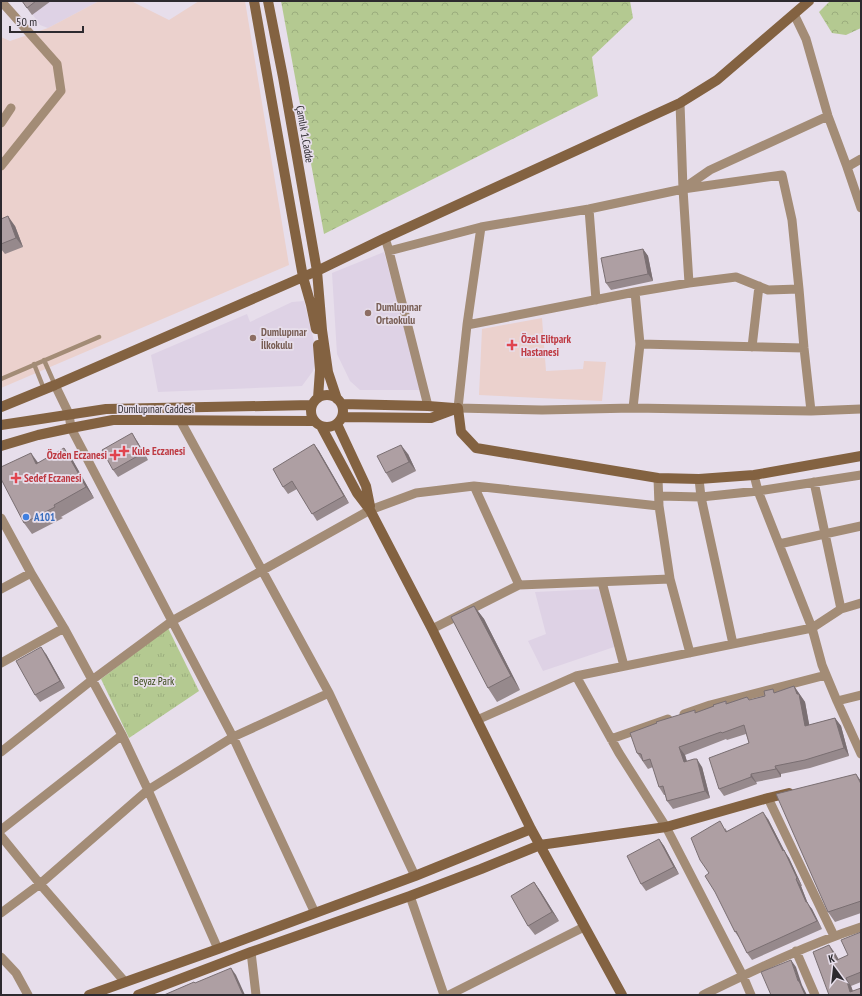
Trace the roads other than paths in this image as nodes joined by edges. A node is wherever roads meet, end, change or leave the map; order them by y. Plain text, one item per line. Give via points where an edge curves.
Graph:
1 (1, 1) edge
2 (254, 1) edge
3 (268, 1) edge
4 (808, 1) edge
5 (794, 14) junction
6 (680, 103) junction
7 (11, 108) dead end
8 (828, 116) junction
9 (1, 123) edge
10 (861, 159) edge
11 (1, 166) edge
12 (848, 166) junction
13 (683, 189) junction
14 (861, 208) edge
15 (589, 209) junction
16 (481, 227) junction
17 (385, 238) junction
18 (389, 251) junction
19 (317, 271) junction
20 (303, 277) junction
21 (689, 283) junction
22 (759, 286) junction
23 (800, 289) junction
24 (635, 292) junction
25 (596, 300) junction
26 (467, 325) junction
27 (99, 337) dead end
28 (640, 344) junction
29 (752, 347) junction
30 (804, 348) junction
31 (44, 360) junction
32 (34, 364) junction
33 (1, 379) edge
34 (55, 385) junction
35 (44, 389) junction
36 (315, 401) junction
37 (339, 401) junction
38 (428, 406) junction
39 (1, 407) edge
40 (458, 408) junction
41 (633, 408) junction
42 (861, 409) edge
43 (812, 411) junction
44 (69, 414) junction
45 (180, 420) junction
46 (339, 421) junction
47 (317, 424) junction
48 (1, 425) edge
49 (72, 428) junction
50 (1, 446) edge
51 (861, 456) edge
52 (754, 475) junction
53 (861, 475) edge
54 (658, 478) junction
55 (699, 479) junction
56 (814, 482) junction
57 (474, 486) junction
58 (758, 491) junction
59 (659, 496) junction
60 (702, 497) junction
61 (659, 506) junction
62 (370, 510) junction
63 (1, 518) edge
64 (861, 526) edge
65 (825, 534) junction
66 (779, 544) junction
67 (262, 570) junction
68 (30, 573) junction
69 (670, 579) junction
70 (602, 582) junction
71 (519, 586) junction
72 (1, 589) edge
73 (861, 603) edge
74 (841, 609) junction
75 (172, 621) junction
76 (64, 628) junction
77 (812, 628) junction
78 (432, 629) junction
79 (733, 644) junction
80 (690, 653) junction
81 (1, 663) edge
82 (624, 666) junction
83 (826, 674) junction
84 (576, 676) junction
85 (92, 680) junction
86 (329, 694) junction
87 (861, 695) edge
88 (837, 701) junction
89 (477, 720) junction
90 (122, 735) junction
91 (233, 737) junction
92 (611, 739) junction
93 (1, 752) edge
94 (861, 754) edge
95 (148, 790) junction
96 (799, 791) edge
97 (768, 798) junction
98 (666, 827) junction
99 (531, 829) junction
100 (1, 830) edge
101 (1, 836) edge
102 (540, 845) junction
103 (414, 876) junction
104 (40, 884) junction
105 (410, 896) junction
106 (1, 913) edge
107 (315, 913) junction
108 (584, 927) junction
109 (861, 927) edge
110 (834, 936) junction
111 (218, 949) junction
112 (796, 951) junction
113 (251, 952) junction
114 (1, 957) edge
115 (743, 976) junction
116 (125, 982) junction
117 (468, 991) edge
118 (28, 995) edge
119 (89, 995) edge
120 (138, 995) edge
121 (256, 995) edge
122 (444, 995) edge
123 (449, 995) edge
124 (622, 995) edge
125 (703, 995) edge
126 (750, 995) edge
127 (815, 995) edge

1 - 11 street via 57,64 61,91
2 - 20 street
3 - 19 street, Çamlık 1.Cadde
4 - 5 street
5 - 6 street via 717,80
5 - 8 street via 806,39
6 - 13 street
6 - 17 street
7 - 9 street
8 - 12 street
8 - 13 street via 710,170
10 - 12 street
12 - 14 street
13 - 15 street
13 - 21 street
13 - 23 street via 782,175 792,220
15 - 16 street
15 - 25 street
16 - 18 street
16 - 26 street
17 - 18 street
17 - 19 street
18 - 38 street
19 - 20 street
19 - 37 street, Çamlık 1.Cadde via 328,372
20 - 34 street
20 - 36 street via 316,324 320,370
21 - 22 street via 736,276
21 - 24 street
22 - 23 street via 768,290
22 - 29 street
23 - 30 street
24 - 25 street
24 - 28 street
25 - 26 street
26 - 40 street
27 - 31 lane
28 - 29 street
28 - 41 street
29 - 30 street
30 - 43 street
31 - 32 lane
31 - 34 lane
32 - 33 lane
32 - 35 lane
34 - 35 street
34 - 44 street
35 - 39 street
36 - 37 street via 324,395
36 - 44 street, Dumlupınar Caddesi via 106,409
36 - 47 street via 311,413
37 - 38 street
37 - 46 street via 343,411
38 - 40 street
40 - 41 street
40 - 46 street via 431,418
40 - 54 street via 461,432 476,448
41 - 43 street
42 - 43 street
44 - 48 street, Dumlupınar Caddesi
44 - 49 street
45 - 47 street, Dumlupınar Caddesi
45 - 49 street, Dumlupınar Caddesi via 113,420
45 - 67 street
46 - 47 street via 329,427
46 - 62 street via 366,486
47 - 62 street
49 - 50 street, Dumlupınar Caddesi
49 - 75 street
51 - 52 street
52 - 55 street
52 - 58 street
53 - 56 street
54 - 55 street
54 - 59 street
55 - 60 street
56 - 58 street
56 - 65 street
57 - 61 street
57 - 62 street via 416,493
57 - 71 street
58 - 60 street
58 - 66 street
59 - 60 street
59 - 61 street
60 - 79 street
61 - 69 street
62 - 67 street
62 - 78 street
63 - 68 street
64 - 65 street
65 - 66 street
65 - 74 street
66 - 77 street
67 - 75 street
67 - 86 street
68 - 72 street
68 - 76 street
69 - 70 street
69 - 80 street
70 - 71 street
70 - 82 street
71 - 78 street
73 - 74 street
74 - 77 street
75 - 85 street
75 - 91 street
76 - 81 street
76 - 85 street
77 - 79 street
77 - 83 street
78 - 89 street
79 - 80 street
80 - 82 street
82 - 84 street
83 - 88 street
83 - 92 street via 710,705
84 - 89 street
84 - 92 street
85 - 90 street
85 - 93 street
86 - 91 street
86 - 103 street
87 - 88 street
88 - 94 street
89 - 99 street
90 - 95 street
90 - 100 street
91 - 95 street
91 - 107 street
92 - 98 street
95 - 104 street
95 - 111 street
96 - 97 street
97 - 98 street
97 - 110 street
98 - 102 street
98 - 115 street
99 - 102 street
99 - 103 street
101 - 104 street
102 - 105 street
102 - 108 street
103 - 107 street
104 - 106 street
104 - 116 street
105 - 113 street
105 - 122 street
107 - 111 street
108 - 117 street
108 - 124 street
109 - 110 street
110 - 112 street
111 - 116 street
112 - 115 street
112 - 127 street
113 - 120 street
113 - 121 street
114 - 118 street via 16,973
115 - 125 street
115 - 126 street
116 - 119 street
117 - 123 street

